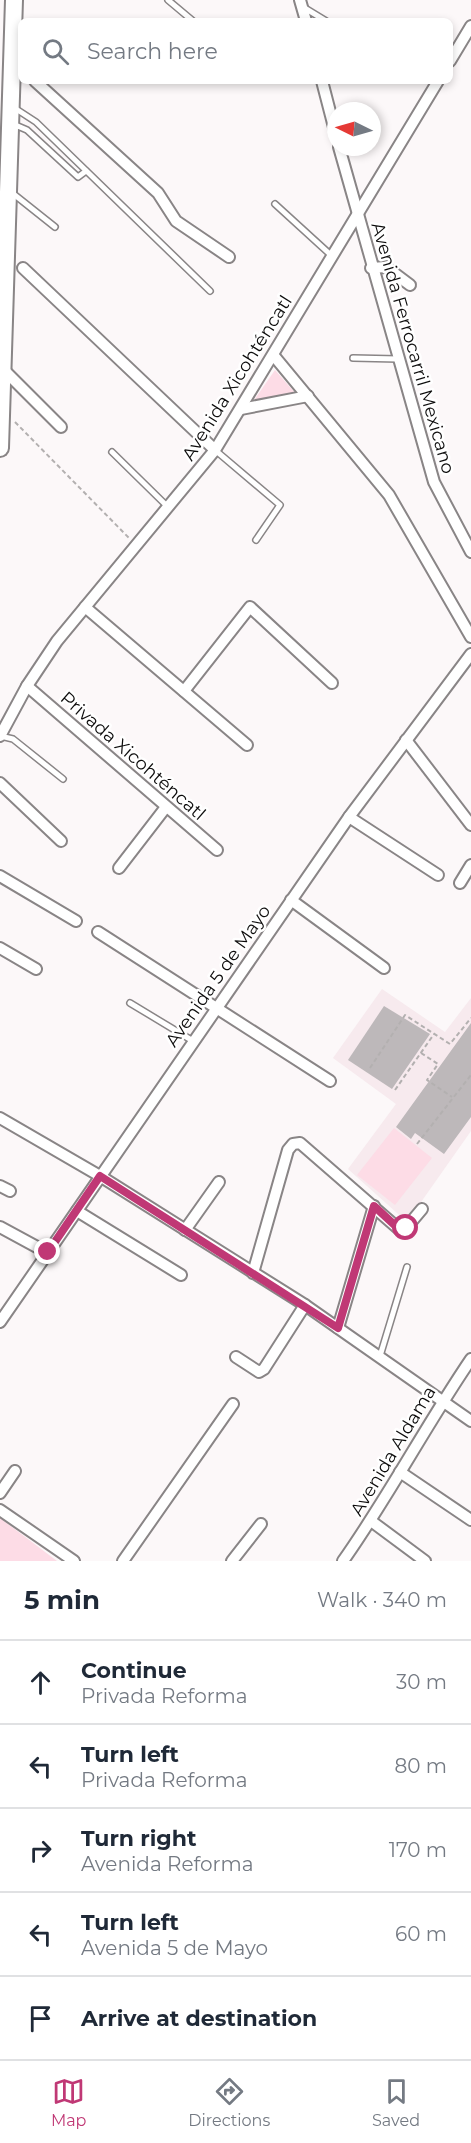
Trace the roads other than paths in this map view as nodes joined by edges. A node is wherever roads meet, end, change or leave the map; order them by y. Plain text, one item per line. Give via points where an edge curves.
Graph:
1 (14, 0) edge
2 (168, 0) edge
3 (301, 3) edge
4 (189, 18) edge
5 (305, 18) edge
6 (322, 18) edge
7 (471, 26) edge
8 (453, 56) edge
9 (17, 65) edge
10 (38, 84) edge
11 (323, 84) edge
12 (436, 84) edge
13 (327, 102) edge
14 (12, 106) junction
15 (12, 123) junction
16 (5, 151) edge
17 (341, 156) edge
18 (86, 171) junction
19 (10, 191) junction
20 (275, 204) dead end
21 (357, 214) junction
22 (55, 227) dead end
23 (332, 256) junction
24 (229, 257) dead end
25 (23, 268) dead end
26 (371, 268) junction
27 (410, 285) dead end
28 (210, 291) dead end
29 (2, 340) edge
30 (274, 356) junction
31 (352, 358) dead end
32 (398, 359) junction
33 (4, 371) junction
34 (308, 396) junction
35 (241, 409) junction
36 (61, 427) dead end
37 (0, 448) edge
38 (215, 450) junction
39 (112, 452) dead end
40 (168, 507) junction
41 (256, 540) dead end
42 (471, 552) edge
43 (85, 607) junction
44 (471, 637) edge
45 (471, 654) edge
46 (332, 683) dead end
47 (27, 686) junction
48 (184, 691) junction
49 (0, 736) edge
50 (406, 740) junction
51 (247, 745) dead end
52 (63, 779) dead end
53 (0, 783) edge
54 (166, 807) junction
55 (349, 817) junction
56 (471, 825) edge
57 (61, 841) dead end
58 (217, 850) dead end
59 (471, 864) edge
60 (119, 868) dead end
61 (438, 875) dead end
62 (0, 876) edge
63 (460, 883) dead end
64 (291, 900) junction
65 (76, 921) dead end
66 (98, 932) dead end
67 (0, 948) edge
68 (384, 968) dead end
69 (36, 969) dead end
70 (130, 1003) dead end
71 (215, 1008) junction
72 (193, 1041) junction
73 (330, 1081) dead end
74 (0, 1118) edge
75 (100, 1176) junction
76 (219, 1182) dead end
77 (0, 1186) edge
78 (10, 1191) dead end
79 (374, 1206) junction
80 (422, 1209) dead end
81 (76, 1211) junction
82 (0, 1227) edge
83 (185, 1230) junction
84 (48, 1252) junction
85 (407, 1267) dead end
86 (253, 1273) junction
87 (181, 1275) dead end
88 (305, 1305) junction
89 (0, 1322) edge
90 (338, 1328) junction
91 (236, 1358) dead end
92 (379, 1358) junction
93 (471, 1359) edge
94 (442, 1401) junction
95 (233, 1404) dead end
96 (471, 1421) edge
97 (15, 1471) dead end
98 (400, 1472) junction
99 (0, 1493) edge
100 (0, 1510) edge
101 (471, 1520) edge
102 (372, 1521) junction
103 (261, 1524) dead end
104 (74, 1561) edge
105 (123, 1561) edge
106 (232, 1561) edge
107 (344, 1561) edge
108 (425, 1561) edge

1 - 9 main road
2 - 4 lane
3 - 5 street
3 - 6 lane
7 - 8 street
9 - 14 main road
10 - 24 street via 158,193 176,221
11 - 13 street
12 - 21 street, Avenida Xicohténcatl
14 - 15 main road
14 - 18 lane via 36,122
15 - 16 main road
15 - 18 lane via 27,130 78,177
16 - 19 main road
17 - 21 street, Avenida Ferrocarril Mexicano
18 - 28 lane
19 - 22 lane
19 - 29 main road
20 - 23 lane
21 - 23 street, Avenida Xicohténcatl
21 - 26 street, Avenida Ferrocarril Mexicano
23 - 30 street, Avenida Xicohténcatl
25 - 38 street
26 - 27 street via 386,267
26 - 32 street, Avenida Ferrocarril Mexicano
29 - 33 main road
30 - 34 street
30 - 35 street, Avenida Xicohténcatl
31 - 32 lane
32 - 42 street, Avenida Ferrocarril Mexicano via 434,482
33 - 36 street
33 - 37 main road
34 - 35 street
34 - 44 street via 388,495
35 - 38 street, Avenida Xicohténcatl
38 - 40 street, Avenida Xicohténcatl
38 - 41 lane via 280,505
39 - 40 lane
40 - 43 street, Avenida Xicohténcatl
43 - 47 street, Avenida Xicohténcatl
43 - 48 street
45 - 50 street, Avenida 5 de Mayo
46 - 48 street via 250,607
47 - 49 street, Avenida Xicohténcatl
47 - 54 street, Privada Xicohténcatl
48 - 51 street
49 - 52 lane via 13,739
50 - 55 street, Avenida 5 de Mayo
50 - 56 street
53 - 57 street
54 - 58 street, Privada Xicohténcatl
54 - 60 street
55 - 61 street
55 - 64 street, Avenida 5 de Mayo
59 - 63 street
62 - 65 street
64 - 68 street
64 - 71 street, Avenida 5 de Mayo
66 - 71 street
67 - 69 street
70 - 72 lane
71 - 72 street, Avenida 5 de Mayo
71 - 73 street
72 - 75 street, Avenida 5 de Mayo
74 - 75 street
75 - 81 street, Avenida 5 de Mayo
75 - 83 street
76 - 83 street
77 - 78 street
79 - 80 street via 400,1230
79 - 86 street via 300,1143 293,1144
79 - 90 street
81 - 84 street, Avenida 5 de Mayo
81 - 87 street
82 - 84 street
83 - 86 street
84 - 89 street, Avenida 5 de Mayo
85 - 92 lane
86 - 88 street
88 - 90 street
88 - 91 street via 264,1369 259,1372
90 - 92 street
92 - 94 street
93 - 94 street, Avenida Aldama
94 - 96 street
94 - 98 street, Avenida Aldama
95 - 105 street
97 - 99 street
98 - 101 street
98 - 102 street, Avenida Aldama
100 - 104 street
102 - 107 street, Avenida Aldama
102 - 108 street
103 - 106 street

